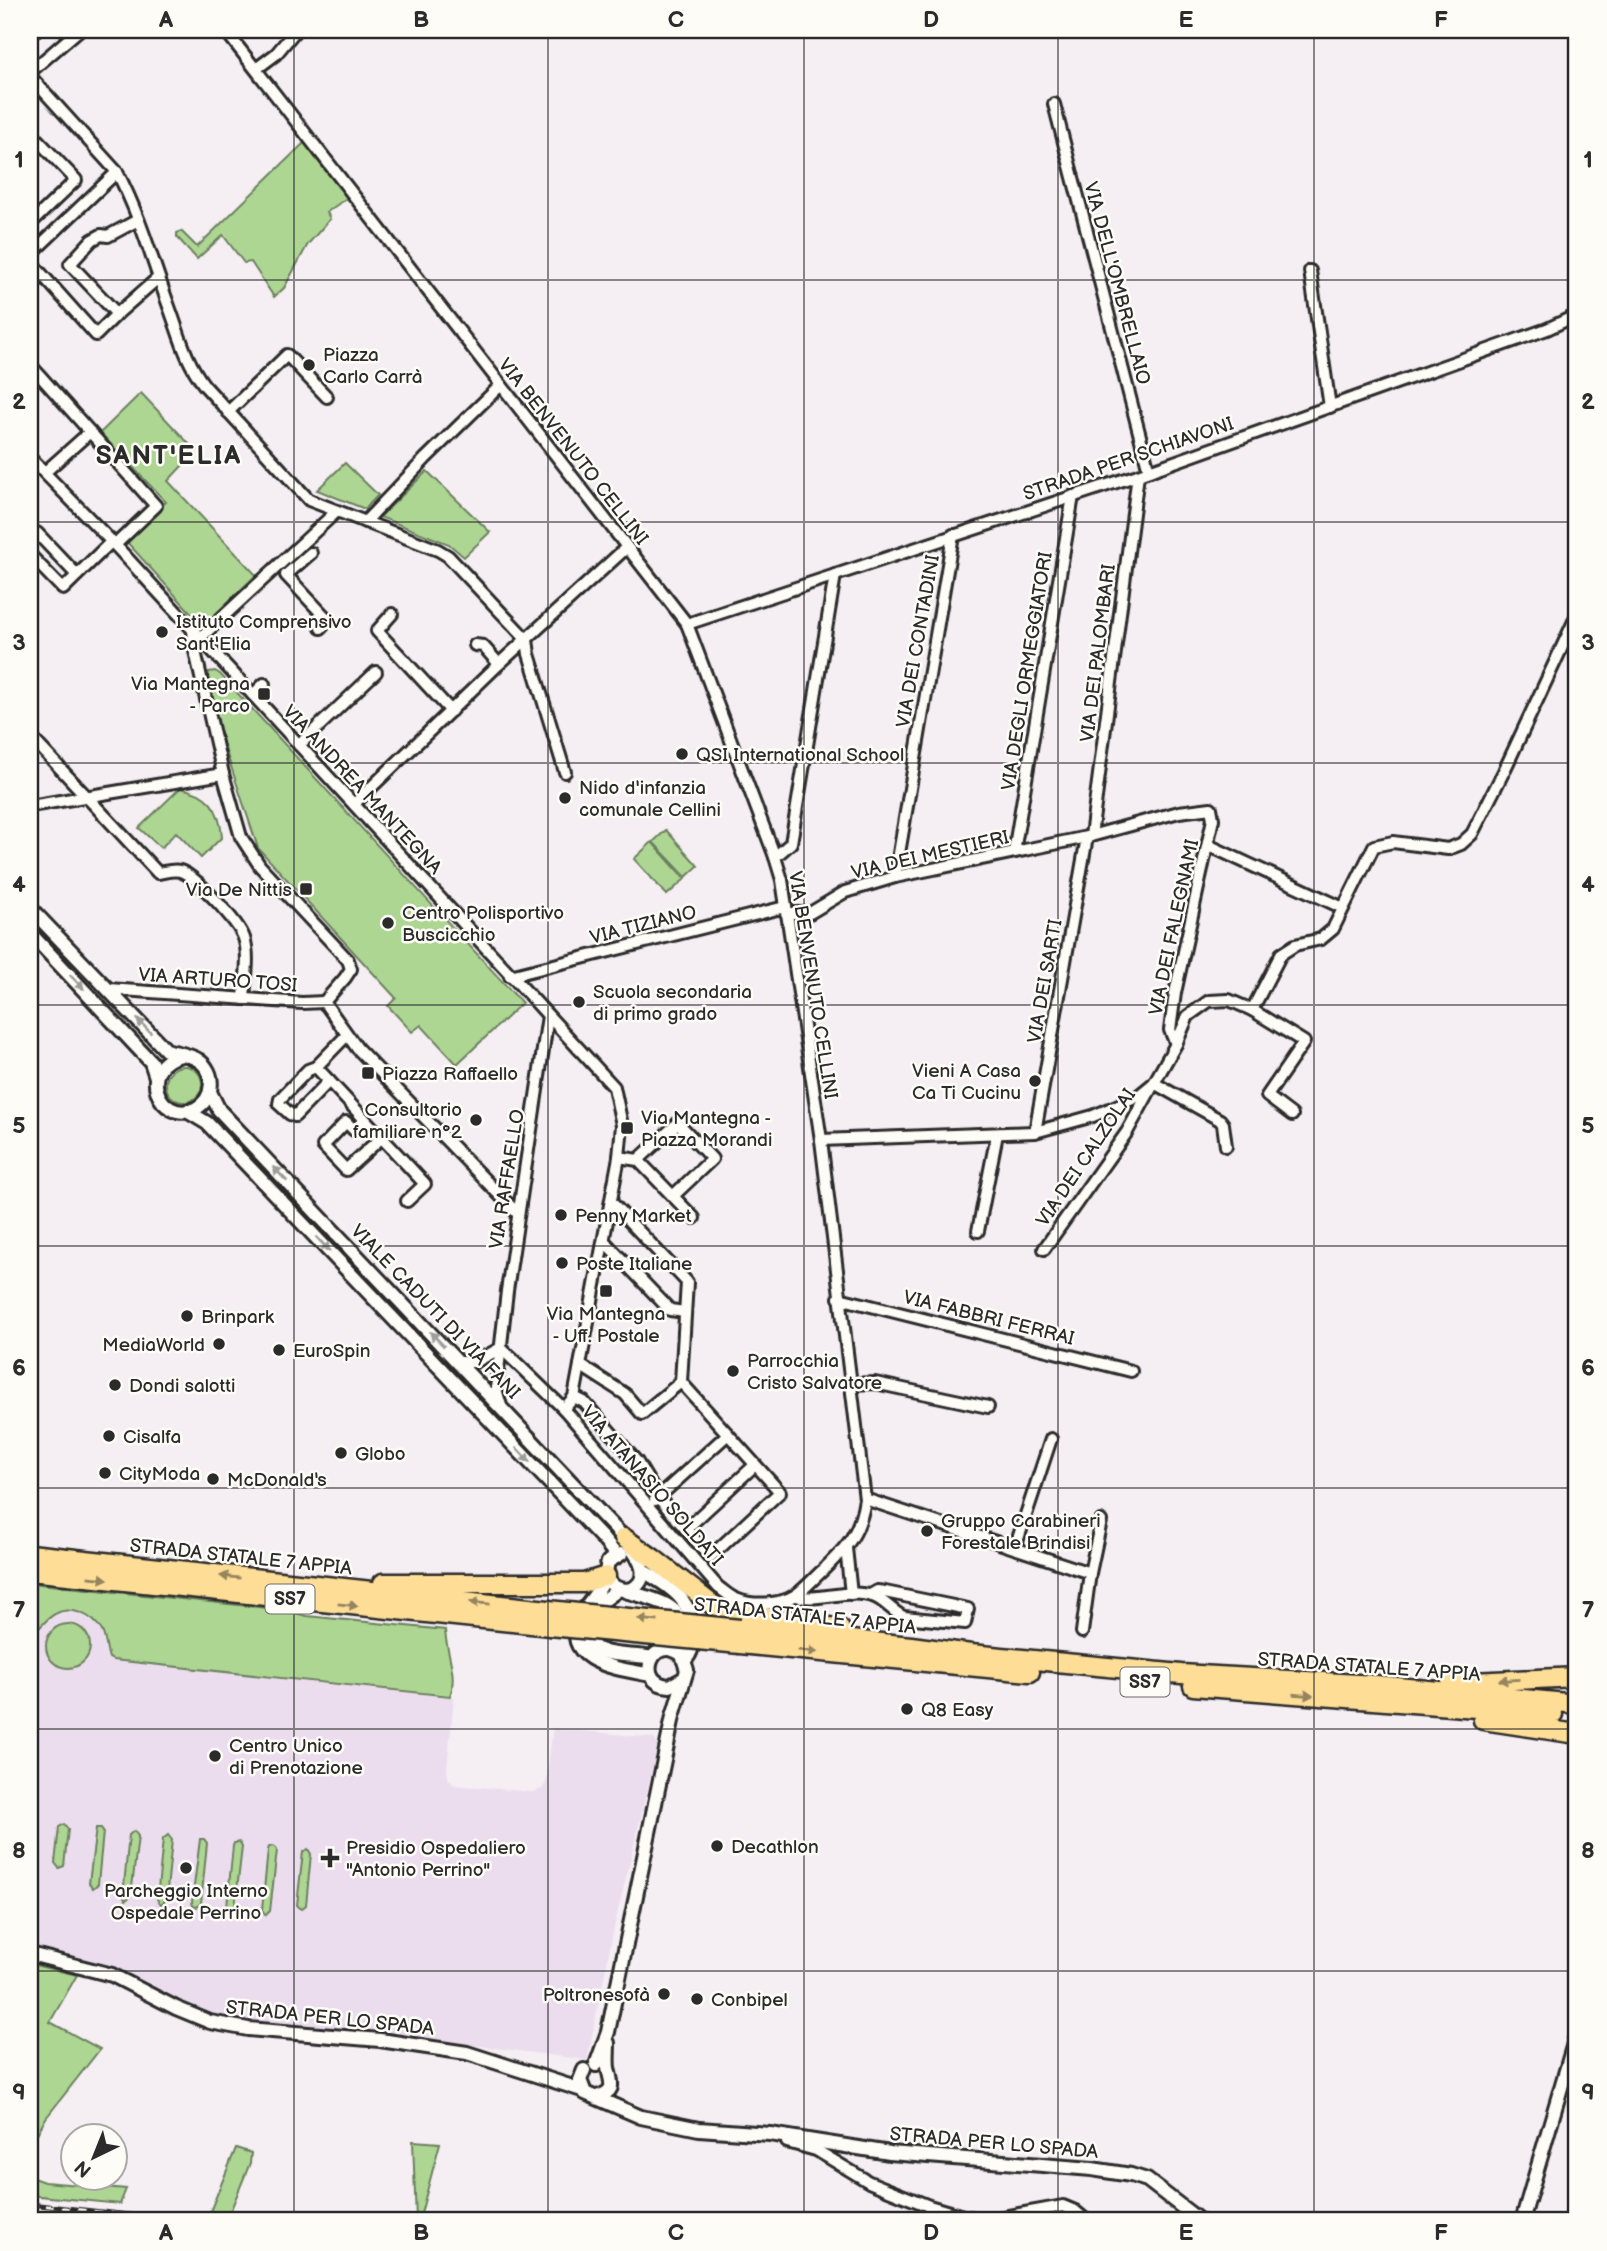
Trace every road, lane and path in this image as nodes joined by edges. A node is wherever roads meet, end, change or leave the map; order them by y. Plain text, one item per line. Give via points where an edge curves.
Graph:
1 (79, 30) edge
2 (225, 30) edge
3 (296, 30) edge
4 (256, 69) junction
5 (30, 74) edge
6 (1054, 104) dead end
7 (30, 132) edge
8 (117, 172) junction
9 (138, 220) junction
10 (30, 224) edge
11 (30, 255) edge
12 (30, 261) edge
13 (1310, 271) dead end
14 (158, 278) junction
15 (117, 314) junction
16 (1577, 315) edge
17 (34, 369) dead end
18 (501, 385) junction
19 (327, 397) dead end
20 (1330, 407) junction
21 (228, 412) junction
22 (90, 432) junction
23 (30, 458) edge
24 (1149, 471) junction
25 (45, 472) junction
26 (1138, 475) junction
27 (1073, 496) junction
28 (337, 511) junction
29 (365, 522) junction
30 (953, 535) junction
31 (30, 539) edge
32 (114, 543) junction
33 (626, 548) junction
34 (311, 553) dead end
35 (30, 555) edge
36 (78, 575) junction
37 (835, 575) junction
38 (392, 614) dead end
39 (1577, 615) edge
40 (687, 624) junction
41 (321, 628) dead end
42 (196, 634) junction
43 (527, 640) junction
44 (475, 645) dead end
45 (499, 664) junction
46 (376, 672) dead end
47 (264, 684) dead end
48 (253, 695) junction
49 (451, 711) junction
50 (30, 736) edge
51 (299, 745) junction
52 (565, 772) dead end
53 (223, 774) junction
54 (85, 796) junction
55 (354, 804) junction
56 (30, 806) edge
57 (1089, 836) junction
58 (1208, 845) junction
59 (1014, 852) junction
60 (775, 856) junction
61 (895, 877) junction
62 (30, 908) edge
63 (1343, 908) junction
64 (786, 910) junction
65 (30, 933) edge
66 (510, 976) junction
67 (109, 989) junction
68 (244, 999) junction
69 (324, 1002) junction
70 (1252, 1010) junction
71 (548, 1016) junction
72 (347, 1035) junction
73 (1176, 1044) junction
74 (182, 1055) junction
75 (316, 1067) junction
76 (156, 1077) junction
77 (329, 1081) junction
78 (1154, 1083) junction
79 (210, 1092) junction
80 (187, 1111) junction
81 (1292, 1115) dead end
82 (365, 1119) junction
83 (1035, 1132) junction
84 (997, 1134) junction
85 (382, 1137) junction
86 (821, 1140) junction
87 (1226, 1146) dead end
88 (618, 1157) junction
89 (638, 1160) junction
90 (673, 1196) junction
91 (407, 1201) dead end
92 (611, 1202) junction
93 (518, 1214) junction
94 (694, 1218) dead end
95 (978, 1231) dead end
96 (604, 1241) junction
97 (1044, 1249) dead end
98 (839, 1298) junction
99 (685, 1312) junction
100 (501, 1348) junction
101 (459, 1362) junction
102 (580, 1365) junction
103 (1131, 1371) dead end
104 (681, 1382) junction
105 (849, 1384) junction
106 (574, 1397) junction
107 (501, 1406) junction
108 (988, 1406) dead end
109 (564, 1409) junction
110 (727, 1434) junction
111 (1051, 1439) dead end
112 (755, 1465) junction
113 (658, 1497) junction
114 (865, 1499) junction
115 (647, 1507) junction
116 (1101, 1521) dead end
117 (686, 1529) junction
118 (625, 1538) joint
119 (846, 1548) junction
120 (1015, 1548) junction
121 (30, 1554) edge
122 (616, 1555) junction
123 (643, 1562) junction
124 (30, 1571) edge
125 (1090, 1573) junction
126 (294, 1584) junction
127 (616, 1585) junction
128 (851, 1594) junction
129 (870, 1595) junction
130 (795, 1596) junction
131 (549, 1618) junction
132 (1083, 1633) dead end
133 (740, 1637) junction
134 (911, 1646) junction
135 (672, 1649) junction
136 (652, 1658) junction
137 (685, 1660) junction
138 (651, 1675) junction
139 (1577, 1677) edge
140 (683, 1679) junction
141 (1376, 1685) junction
142 (665, 1686) junction
143 (1338, 1697) junction
144 (1577, 1704) edge
145 (1550, 1708) junction
146 (673, 1716) junction
147 (1577, 1716) edge
148 (1577, 1734) edge
149 (30, 1954) edge
150 (1577, 1973) edge
151 (1577, 1982) edge
152 (1577, 2033) edge
153 (596, 2069) junction
154 (552, 2081) junction
155 (611, 2086) junction
156 (582, 2090) junction
157 (597, 2097) junction
158 (629, 2111) junction
159 (770, 2134) junction
160 (1087, 2221) edge
161 (1200, 2221) edge
162 (1522, 2221) edge

1 - 5 street
2 - 4 street, VIA BENVENUTO CELLINI
3 - 4 street
4 - 18 street, VIA BENVENUTO CELLINI
5 - 8 street
6 - 24 street, VIA DELL'OMBRELLAIO
7 - 10 street via 76,180
8 - 9 street
8 - 11 street
9 - 14 street
9 - 15 street via 92,240 70,264
12 - 15 street via 96,335
13 - 20 street
14 - 15 street
14 - 21 street via 190,366
16 - 20 street, STRADA PER SCHIAVONI
17 - 22 street
18 - 29 street
18 - 33 street, VIA BENVENUTO CELLINI
19 - 21 street via 287,355
20 - 24 street, STRADA PER SCHIAVONI
21 - 28 street via 309,500
22 - 25 street
22 - 32 street via 156,506
23 - 25 street, VIA ANDREA MANTEGNA
24 - 26 street, STRADA PER SCHIAVONI
25 - 32 street, VIA ANDREA MANTEGNA
26 - 27 street, STRADA PER SCHIAVONI
26 - 57 street, VIA DEI PALOMBARI
27 - 30 street, STRADA PER SCHIAVONI
27 - 59 street, VIA DEGLI ORMEGGIATORI
28 - 29 street
28 - 42 street
29 - 43 street via 449,556
30 - 37 street, STRADA PER SCHIAVONI
30 - 61 street, VIA DEI CONTADINI
31 - 36 street via 37,533
32 - 36 street
32 - 42 street, VIA ANDREA MANTEGNA
33 - 40 street, VIA BENVENUTO CELLINI
33 - 43 street
34 - 41 street via 286,575 328,620
35 - 36 street via 62,589
37 - 40 street, STRADA PER SCHIAVONI
37 - 60 street via 790,843
38 - 49 street via 377,631
39 - 63 street via 1472,834 1448,849 1393,842 1374,846
40 - 60 street, VIA BENVENUTO CELLINI
42 - 48 street, VIA ANDREA MANTEGNA
42 - 53 street via 195,651
43 - 45 street
43 - 52 street
44 - 45 street via 483,646
45 - 49 street
46 - 51 street
47 - 48 street
48 - 51 street, VIA ANDREA MANTEGNA
49 - 55 street
50 - 54 street
51 - 55 street, VIA ANDREA MANTEGNA
53 - 54 street
53 - 69 street via 247,847 348,960 351,968
54 - 56 street
54 - 68 street via 158,873 178,870 193,877 239,929 246,952
55 - 66 street, VIA ANDREA MANTEGNA
57 - 58 street, VIA DEI FALEGNAMI via 1211,808
57 - 59 street, VIA DEI MESTIERI
57 - 83 street, VIA DEI SARTI
58 - 63 street
58 - 73 street, VIA DEI FALEGNAMI via 1175,993 1170,1030
59 - 61 street, VIA DEI MESTIERI
60 - 64 street, VIA BENVENUTO CELLINI
61 - 64 street, VIA DEI MESTIERI via 845,892 810,913
62 - 67 street, VIALE CADUTI DI VIA FANI
63 - 70 street via 1333,929 1321,939 1295,944 1281,954
64 - 66 street, VIA TIZIANO
64 - 86 street, VIA BENVENUTO CELLINI
65 -> 76 street, VIALE CADUTI DI VIA FANI via 151,1062
66 - 71 street, VIA ANDREA MANTEGNA
67 - 68 street, VIA ARTURO TOSI
74 -> 67 street, VIALE CADUTI DI VIA FANI via 166,1050
68 - 69 street, VIA ARTURO TOSI
69 - 72 street
70 - 73 street via 1229,1000 1209,1001 1188,1016
70 - 81 street via 1304,1042 1267,1096
71 - 88 street, VIA ANDREA MANTEGNA via 614,1087 622,1125
71 - 93 street, VIA RAFFAELLO
72 - 75 street
72 - 93 street
73 - 78 street, VIA DEI FALEGNAMI
74 - 76 street via 166,1062
74 - 79 street, VIALE CADUTI DI VIA FANI via 206,1067
75 - 77 street
75 - 77 street via 308,1070 279,1104 295,1116
76 - 80 street, VIALE CADUTI DI VIA FANI via 162,1101
77 - 82 street
78 - 83 street, VIA DEI FALEGNAMI via 1137,1097 1093,1116
78 - 87 street via 1220,1120
78 - 97 street, VIA DEI CALZOLAI via 1127,1132
79 - 80 street via 201,1105
101 -> 79 street, VIALE CADUTI DI VIA FANI via 219,1110
80 -> 122 street, VIALE CADUTI DI VIA FANI via 207,1123
82 - 85 street
82 - 85 street via 354,1130 346,1122 323,1146 346,1170
83 - 84 street, VIA DEI FALEGNAMI
84 - 86 street, VIA DEI FALEGNAMI
84 - 95 street
85 - 91 street via 425,1184
86 - 98 street, VIA BENVENUTO CELLINI
88 - 89 street
88 - 92 street, VIA ANDREA MANTEGNA
89 - 90 street
89 - 90 street via 678,1123 712,1159
90 - 94 street
92 - 96 street, VIA ANDREA MANTEGNA
92 - 99 street via 687,1282
93 - 100 street, VIA RAFFAELLO
96 - 99 street via 670,1310
96 - 102 street, VIA ANDREA MANTEGNA
98 - 103 street, VIA FABBRI FERRAI
98 - 105 street, VIA BENVENUTO CELLINI
99 - 104 street
100 - 101 street via 475,1362
100 - 107 street, VIA RAFFAELLO via 496,1389
100 - 109 street, VIA ATANASIO SOLDATI
101 - 107 street, VIALE CADUTI DI VIA FANI
102 - 104 street via 625,1394 642,1414
102 - 106 street, VIA ANDREA MANTEGNA
104 - 110 street
105 - 108 street via 875,1383
105 - 114 street, VIA BENVENUTO CELLINI
106 - 109 street, VIA ANDREA MANTEGNA
106 - 113 street, VIA ATANASIO SOLDATI via 584,1402 638,1462
107 - 118 street, VIALE CADUTI DI VIA FANI
109 - 115 street, VIA ATANASIO SOLDATI
110 - 112 street
110 - 113 street
111 - 120 street
112 - 117 street
112 - 117 street, VIA ATANASIO SOLDATI via 780,1492 710,1557
113 - 115 street
113 - 117 street, VIA ATANASIO SOLDATI
114 - 119 street, VIA BENVENUTO CELLINI via 862,1519
114 - 120 street
115 - 130 street, VIA ATANASIO SOLDATI via 718,1587 737,1600 759,1604
116 - 125 street
118 - 123 highway
119 - 128 street
119 - 130 street, VIA BENVENUTO CELLINI
120 - 125 street
126 -> 121 highway, STRADA STATALE 7 APPIA / SS7
122 - 123 street
122 - 127 street via 608,1562
123 - 127 street via 636,1587
123 - 134 highway via 734,1613 803,1622
123 - 137 street via 691,1612 692,1646
124 -> 131 highway, STRADA STATALE 7 APPIA / SS7
125 - 132 street
126 - 127 highway
131 -> 126 highway, STRADA STATALE 7 APPIA / SS7
127 - 135 street via 675,1609 683,1626
127 - 136 street via 587,1616 586,1638 600,1651
127 - 138 street via 581,1616 578,1643 592,1660
128 - 129 street
128 - 130 street
129 - 129 street via 904,1617 965,1623 968,1609 885,1592
131 - 133 highway, STRADA STATALE 7 APPIA / SS7, bridge
133 - 134 highway, STRADA STATALE 7 APPIA / SS7
133 -> 143 highway, STRADA STATALE 7 APPIA / SS7 via 999,1669
134 - 141 highway, STRADA STATALE 7 APPIA / SS7 via 1181,1674
135 - 136 street via 660,1650
135 - 137 street
136 - 138 street
137 - 140 street
138 - 142 street
139 -> 141 highway
140 - 142 street
140 - 146 street
141 - 145 highway, STRADA STATALE 7 APPIA / SS7
142 - 146 street
143 - 145 highway, STRADA STATALE 7 APPIA / SS7
143 - 148 highway via 1397,1711
144 - 145 highway, STRADA STATALE 7 APPIA / SS7
145 - 147 highway, STRADA STATALE 7 APPIA / SS7
146 - 153 street via 608,2032
149 - 154 street, STRADA PER LO SPADA via 112,1975 210,2022 467,2053
150 - 151 street
152 - 162 street
153 - 154 street
153 - 155 street via 612,2081
153 - 156 street via 580,2080
154 - 156 street, STRADA PER LO SPADA
155 - 157 street
155 - 158 street
156 - 157 street
157 - 158 street
158 - 159 street via 699,2129
159 - 160 street via 816,2150 869,2182 963,2216 986,2220 1063,2206
159 - 161 street, STRADA PER LO SPADA via 890,2153 1131,2175 1147,2180

